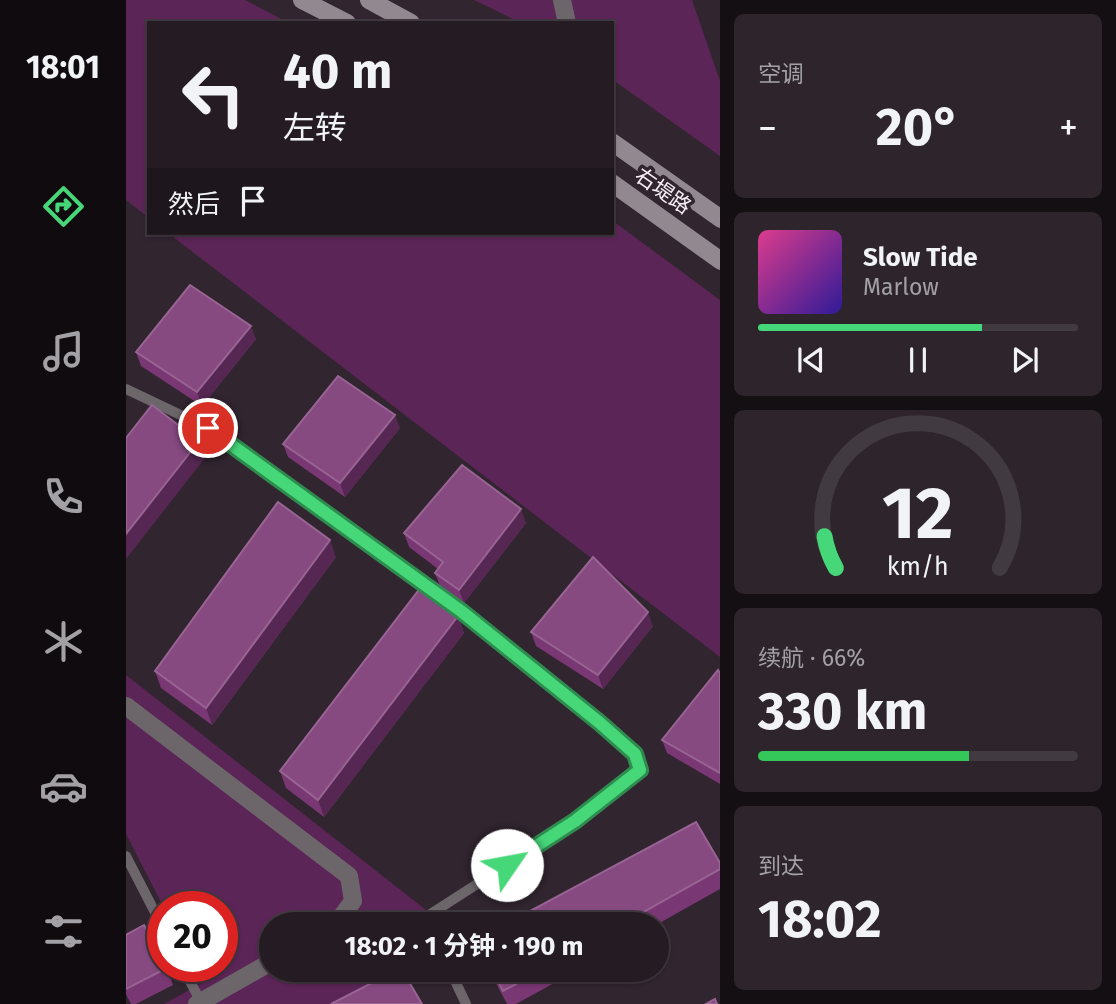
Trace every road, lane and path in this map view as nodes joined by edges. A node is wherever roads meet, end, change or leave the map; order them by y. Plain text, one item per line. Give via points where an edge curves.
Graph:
1 (302, 0) edge
2 (369, 0) edge
3 (562, 0) edge
4 (343, 21) edge
5 (407, 21) edge
6 (567, 21) edge
7 (614, 143) edge
8 (614, 184) edge
9 (720, 219) edge
10 (720, 261) edge
11 (126, 388) edge
12 (126, 706) edge
13 (126, 856) edge
14 (147, 897) edge
15 (345, 912) edge
16 (434, 912) edge
17 (259, 969) edge
18 (190, 982) edge
19 (456, 982) edge
20 (200, 1003) edge
21 (466, 1004) edge

1 - 4 main road
2 - 5 main road
3 - 6 street
7 - 9 main road, 右堤路
8 - 10 main road, 右堤路
11 - 16 lane via 208,428 461,611 635,754 640,770 575,821
12 - 15 street via 349,876 354,901
13 - 14 lane
17 - 20 street
18 - 20 lane
19 - 21 lane

